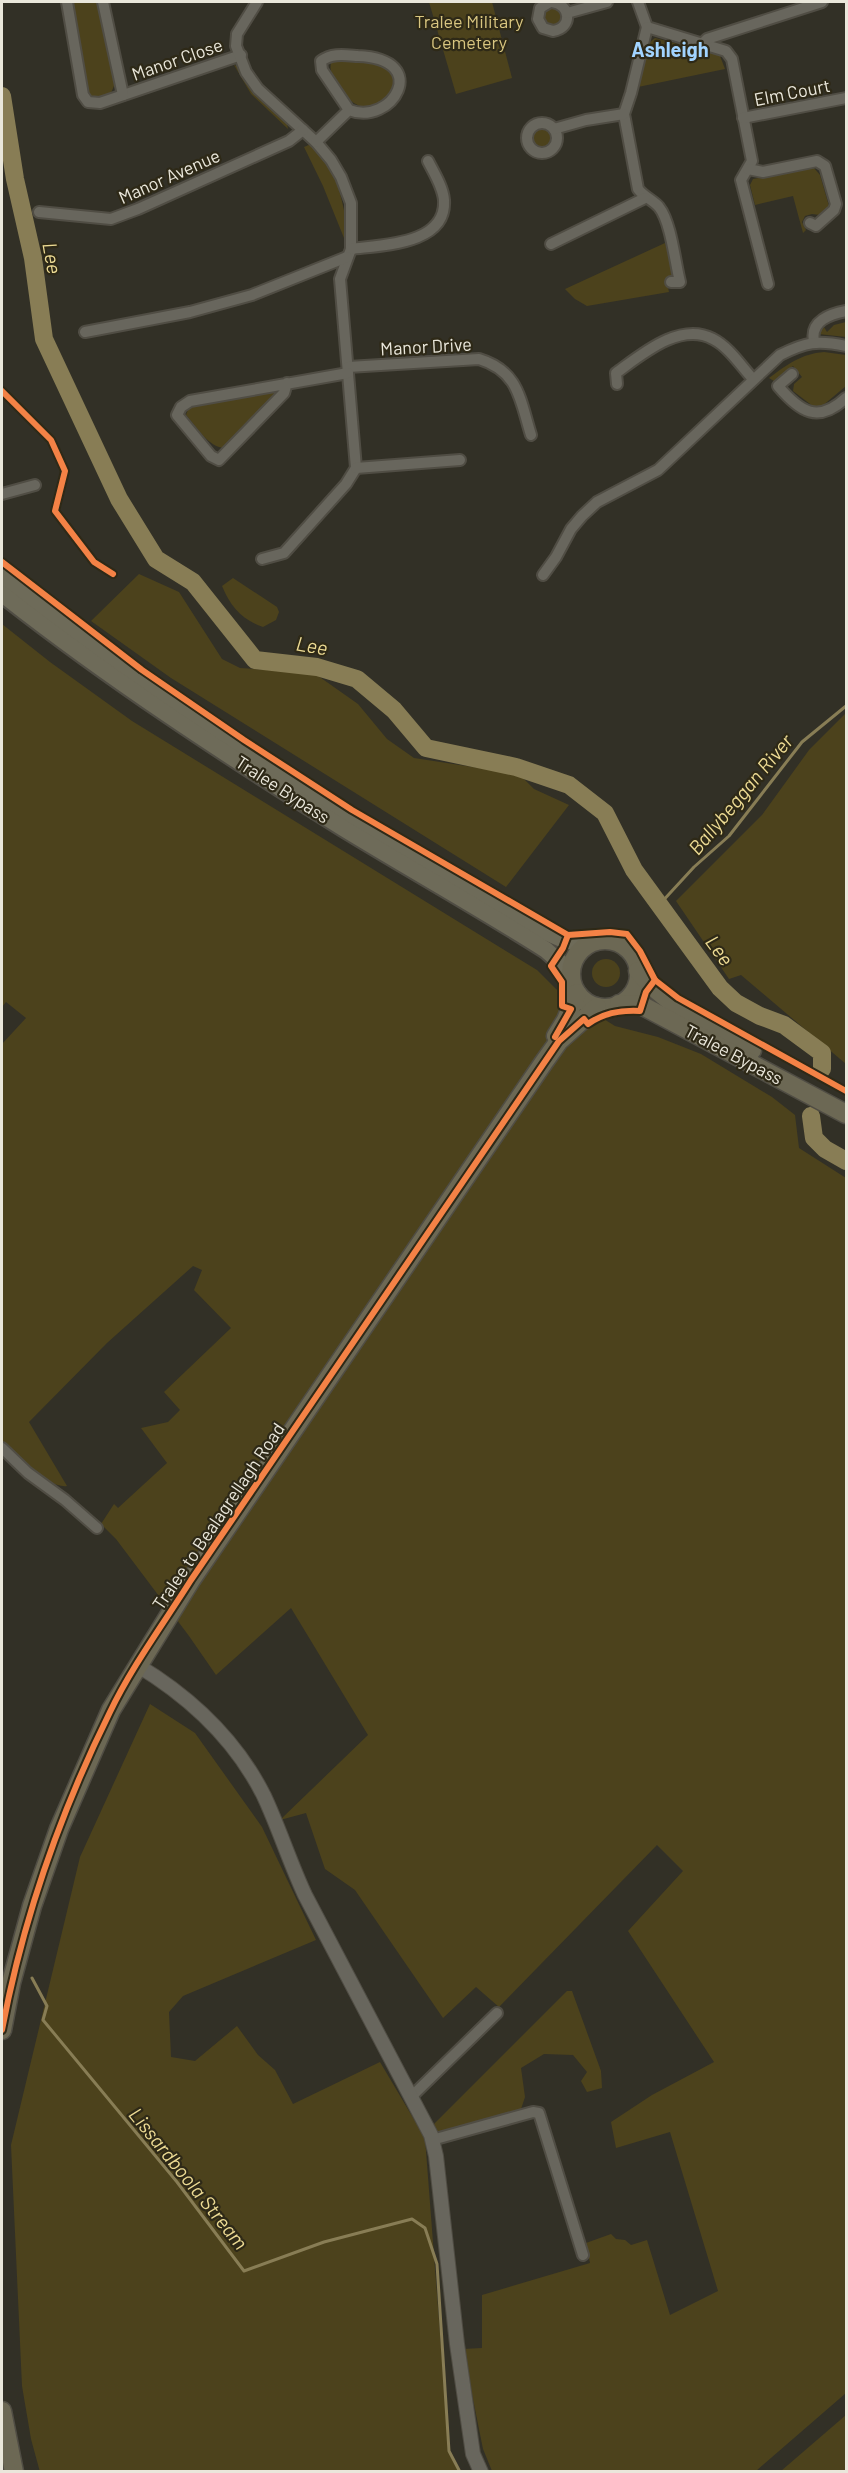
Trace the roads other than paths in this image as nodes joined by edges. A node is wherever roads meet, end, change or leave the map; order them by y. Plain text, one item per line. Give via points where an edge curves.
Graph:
1 (67, 2) edge
2 (103, 2) edge
3 (257, 2) edge
4 (551, 2) edge
5 (607, 2) edge
6 (638, 2) edge
7 (822, 2) edge
8 (567, 13) junction
9 (647, 27) junction
10 (702, 44) junction
11 (241, 55) junction
12 (123, 95) junction
13 (846, 98) edge
14 (349, 110) junction
15 (624, 114) junction
16 (743, 118) junction
17 (554, 129) dead end
18 (303, 130) junction
19 (315, 142) junction
20 (428, 161) dead end
21 (748, 169) junction
22 (645, 198) junction
23 (39, 212) dead end
24 (810, 223) dead end
25 (551, 244) dead end
26 (349, 253) junction
27 (671, 282) dead end
28 (768, 284) dead end
29 (846, 311) edge
30 (85, 332) dead end
31 (814, 341) junction
32 (846, 346) edge
33 (348, 370) junction
34 (792, 374) dead end
35 (753, 379) junction
36 (288, 383) junction
37 (617, 384) dead end
38 (846, 398) edge
39 (531, 435) dead end
40 (460, 459) dead end
41 (356, 468) junction
42 (35, 484) dead end
43 (2, 494) edge
44 (262, 559) dead end
45 (543, 574) dead end
46 (2, 577) edge
47 (2, 594) edge
48 (592, 942) junction
49 (638, 971) junction
50 (571, 972) junction
51 (577, 993) junction
52 (619, 1004) junction
53 (597, 1007) junction
54 (544, 1062) junction
55 (803, 1085) junction
56 (836, 1100) edge
57 (846, 1114) edge
58 (2, 1448) edge
59 (97, 1528) dead end
60 (137, 1665) junction
61 (497, 2013) dead end
62 (2, 2030) edge
63 (411, 2097) junction
64 (432, 2140) junction
65 (583, 2255) dead end
66 (2, 2411) edge
67 (14, 2472) edge
68 (481, 2472) edge

1 - 12 street, Manor Close via 83,95 88,102 100,103
2 - 12 street, Manor Close
3 - 11 street via 237,34 236,46
4 - 8 street via 561,4
4 - 8 street via 538,12 543,28 558,30 566,22
5 - 8 street
6 - 9 street
7 - 10 street via 707,39
9 - 10 street
9 - 15 street
10 - 16 street via 726,51 732,59
11 - 12 street, Manor Close
11 - 18 street via 246,72 258,89
13 - 16 street, Elm Court
14 - 14 street via 358,114 374,112 390,103 400,81 391,63 376,56 329,56 321,61 322,70
14 - 19 street
15 - 17 street
15 - 22 street via 638,189
16 - 21 street via 752,161
18 - 19 street
18 - 23 street, Manor Avenue via 289,141 111,219
19 - 26 street via 331,160 351,202
20 - 26 street via 444,199 435,225 405,242
21 - 24 street via 763,172 818,161 825,166 836,204 816,226
21 - 28 street via 741,180
22 - 25 street
22 - 27 street via 658,206 665,217 680,282
26 - 30 street via 252,295 190,312
26 - 33 street via 340,279
29 - 31 street via 823,319 816,327
31 - 32 street
31 - 35 street via 780,355
33 - 36 street, Manor Drive
33 - 39 street, Manor Drive via 480,359 494,363 515,383
33 - 41 street
34 - 38 street via 778,386 803,409 824,413
35 - 37 street via 714,339 688,335 664,340 642,354 616,373
35 - 45 street via 658,470 597,502 571,529
36 - 36 street, Manor Drive via 284,393 219,459 211,456 177,415 190,401
40 - 41 street
41 - 44 street via 284,553
42 - 43 street
46 - 48 main road, Tralee Bypass via 137,677 349,817 541,930 566,941
47 - 50 main road, Tralee Bypass via 128,687 225,752 546,950
48 - 49 highway via 621,944 636,960
48 - 50 highway via 577,954
49 - 52 highway via 634,991
49 - 55 highway, Tralee Bypass via 683,1011
50 - 51 highway
51 - 53 highway
51 - 54 highway, Tralee to Bealagrellagh Road
52 - 53 highway
52 - 55 highway, Tralee Bypass via 641,1005
53 - 54 highway, Tralee to Bealagrellagh Road via 559,1041
54 - 60 highway, Tralee to Bealagrellagh Road
55 - 56 highway, Tralee Bypass
56 - 57 highway, Tralee Bypass
58 - 59 street
60 - 62 highway, Tralee to Bealagrellagh Road via 111,1710 59,1829 32,1906
60 - 63 street via 158,1677 218,1729 251,1773 305,1895
61 - 63 street
63 - 64 street
64 - 65 street via 539,2113
64 - 68 street via 456,2344 473,2454
66 - 67 highway

